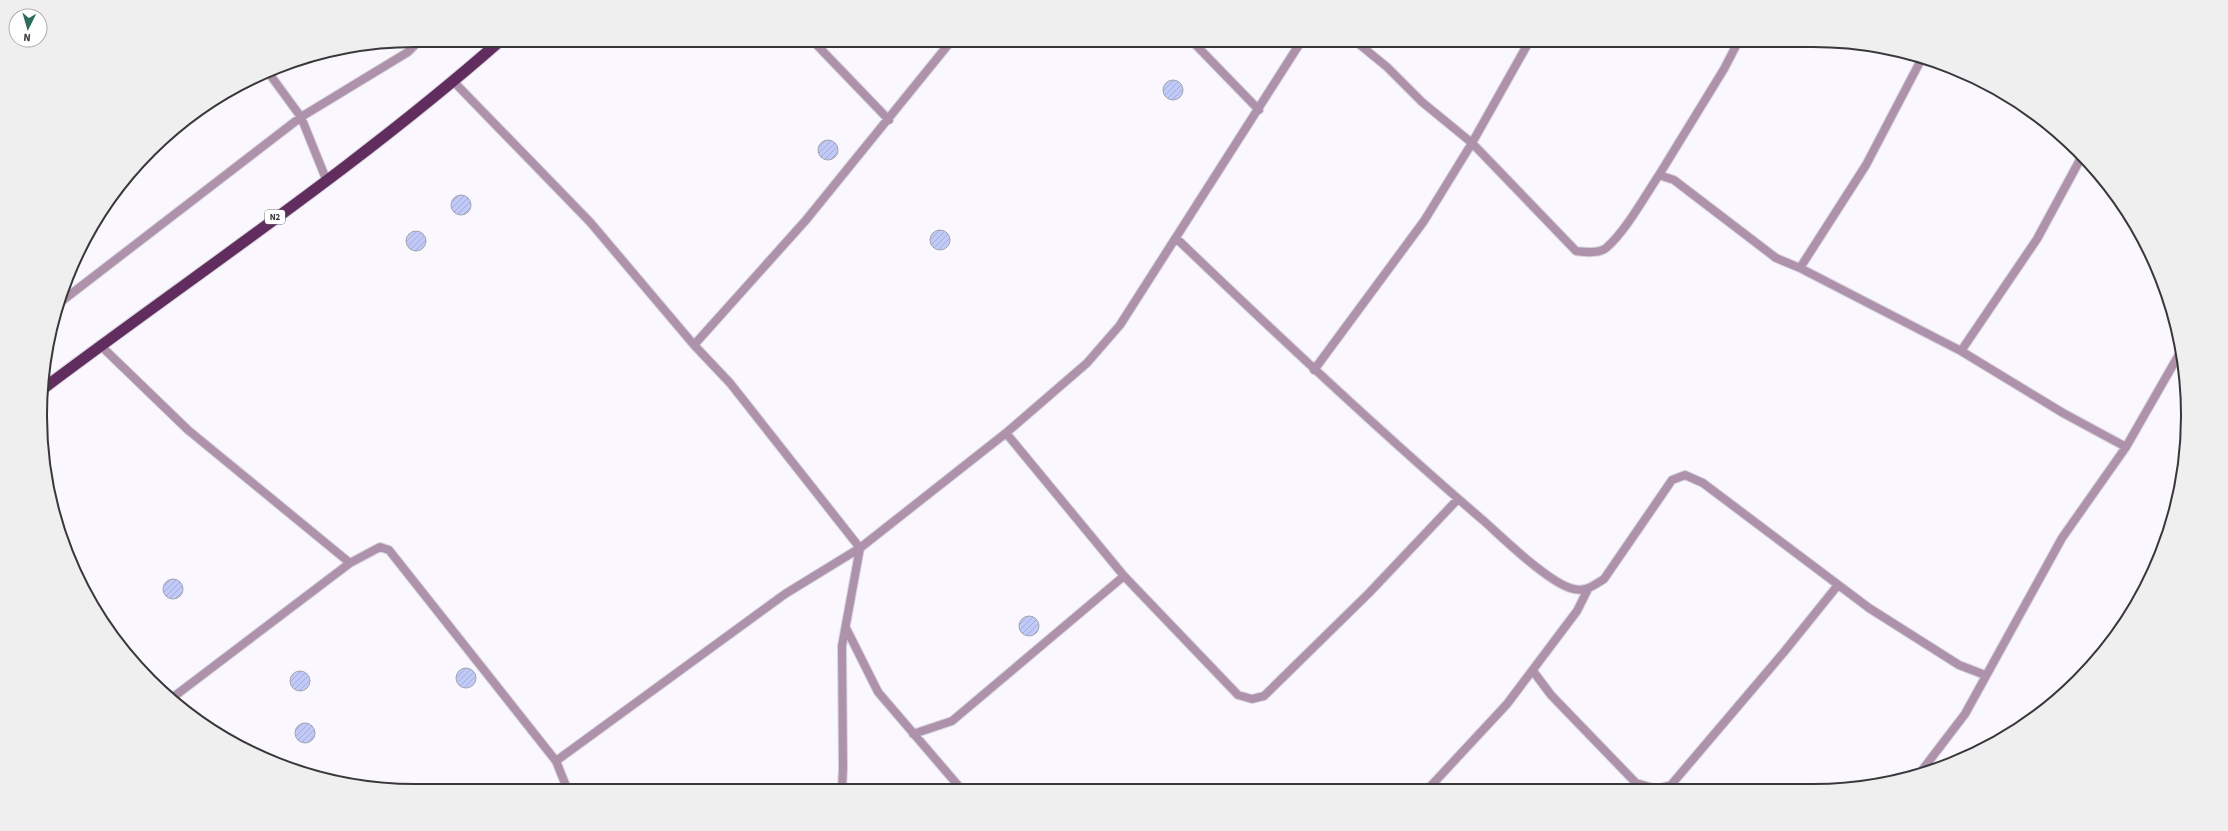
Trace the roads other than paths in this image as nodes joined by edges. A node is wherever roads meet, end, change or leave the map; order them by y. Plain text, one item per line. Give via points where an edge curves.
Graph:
1 (413, 47) edge
2 (493, 47) edge
3 (819, 47) edge
4 (946, 47) edge
5 (1198, 47) edge
6 (1298, 47) edge
7 (1363, 47) edge
8 (1526, 47) edge
9 (1735, 47) edge
10 (1919, 63) edge
11 (271, 76) edge
12 (454, 82) junction
13 (1259, 110) junction
14 (301, 117) junction
15 (889, 120) junction
16 (1472, 144) junction
17 (2079, 161) edge
18 (1659, 175) junction
19 (326, 179) junction
20 (1176, 238) junction
21 (1800, 268) junction
22 (67, 297) edge
23 (100, 345) junction
24 (694, 345) junction
25 (1961, 351) junction
26 (2177, 359) edge
27 (1314, 370) junction
28 (49, 385) edge
29 (1006, 433) junction
30 (2126, 447) junction
31 (1458, 499) junction
32 (860, 548) junction
33 (350, 563) junction
34 (1124, 576) junction
35 (1838, 585) junction
36 (1588, 589) junction
37 (846, 628) junction
38 (1533, 672) junction
39 (1985, 675) junction
40 (176, 695) edge
41 (913, 734) junction
42 (556, 762) junction
43 (1926, 766) edge
44 (565, 784) edge
45 (842, 784) edge
46 (957, 784) edge
47 (1433, 784) edge
48 (1639, 784) edge
49 (1672, 784) edge

1 - 14 street
2 - 12 highway, N2
3 - 15 street
4 - 15 street
5 - 13 street
6 - 13 street
7 - 16 street
8 - 16 street
9 - 18 street
10 - 21 street via 1866,165
11 - 14 street
12 - 19 highway, N2
12 - 24 street via 590,222
13 - 20 street
14 - 19 street
14 - 22 street
15 - 24 street via 806,220
16 - 18 street via 1576,251 1588,253 1606,249
16 - 27 street via 1424,221
17 - 25 street via 2037,239
18 - 21 street via 1674,180 1776,258
19 - 23 highway, N2
20 - 27 street
20 - 29 street via 1120,325 1087,363
21 - 25 street
23 - 28 highway, N2
23 - 33 street via 188,430
24 - 32 street via 730,383
25 - 30 street
26 - 30 street
27 - 31 street
29 - 32 street
29 - 34 street
30 - 39 street via 2062,538
31 - 34 street via 1370,592 1264,696 1252,699 1238,696
31 - 36 street via 1544,574 1573,589
32 - 37 street
32 - 42 street via 786,594
33 - 40 street
33 - 42 street via 380,547 389,550
34 - 41 street via 952,721
35 - 36 street via 1703,483 1686,475 1672,480 1604,579
35 - 39 street via 1869,608 1959,665
35 - 49 street
36 - 38 street via 1577,611
37 - 41 street via 878,692
37 - 45 street via 842,646
38 - 47 street via 1508,704
38 - 48 street via 1551,695
39 - 43 street via 1965,714
41 - 46 street
42 - 44 street

